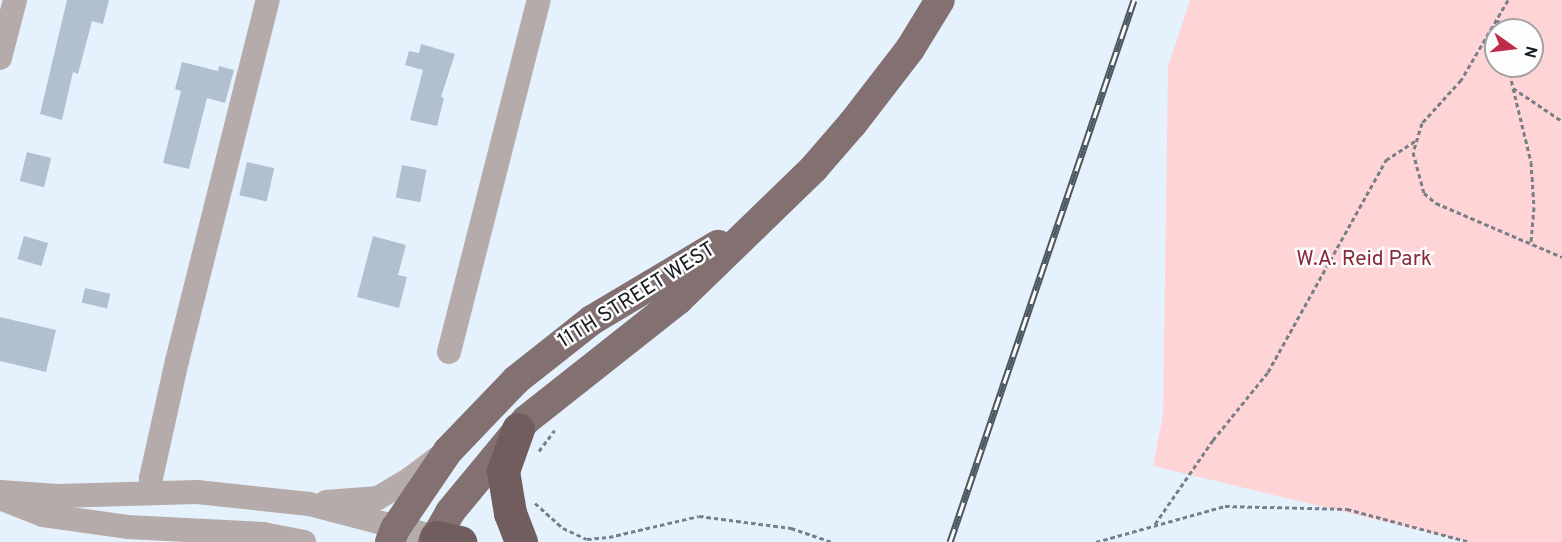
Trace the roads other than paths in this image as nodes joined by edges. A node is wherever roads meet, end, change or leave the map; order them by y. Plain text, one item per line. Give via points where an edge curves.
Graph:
1 (15, 0) edge
2 (268, 0) edge
3 (539, 0) edge
4 (940, 0) edge
5 (0, 58) edge
6 (754, 223) junction
7 (449, 352) dead end
8 (518, 429) junction
9 (448, 451) junction
10 (0, 492) edge
11 (152, 493) junction
12 (0, 498) edge
13 (309, 504) junction
14 (525, 512) edge
15 (392, 535) edge
16 (272, 538) edge
17 (443, 540) edge
18 (304, 542) edge

1 - 5 street
2 - 11 street via 177,361 151,478
3 - 7 street
4 - 6 main road, 11TH STREET WEST via 910,49 853,123 814,168
6 - 8 main road, 11TH STREET WEST via 678,300
6 - 9 main road, 11TH STREET WEST via 566,339 516,380
8 - 14 highway via 503,471
8 - 17 main road, 11TH STREET WEST via 450,512
9 - 13 street via 378,498
9 - 15 main road, 11TH STREET WEST
10 - 11 street via 58,496
11 - 13 street via 197,492
12 - 16 street via 43,515 127,527
13 - 15 street
15 - 17 street
16 - 18 street

